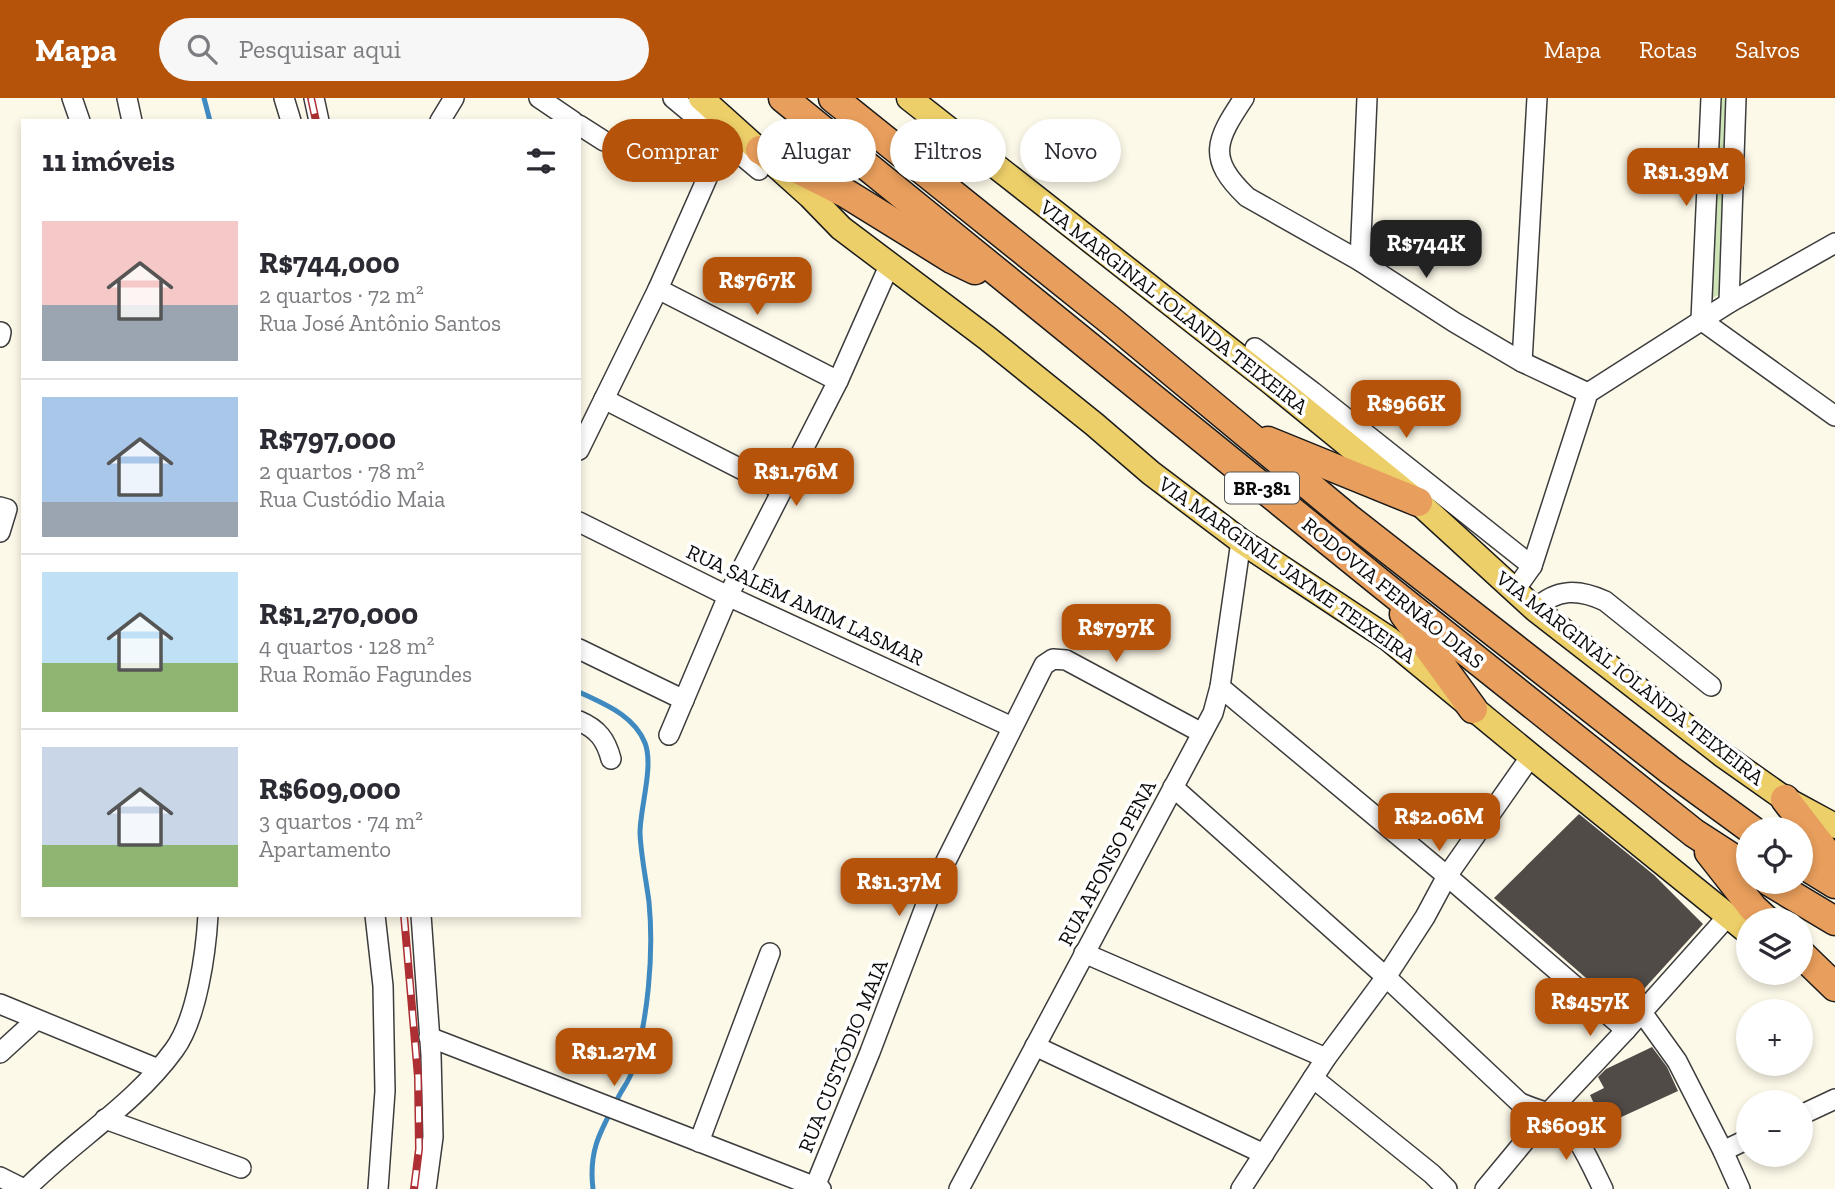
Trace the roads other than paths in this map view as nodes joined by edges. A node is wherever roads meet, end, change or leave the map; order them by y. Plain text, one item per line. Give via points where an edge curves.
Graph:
1 (72, 98) edge
2 (127, 98) edge
3 (284, 98) edge
4 (314, 98) edge
5 (454, 98) edge
6 (539, 98) edge
7 (673, 98) edge
8 (701, 98) edge
9 (783, 98) edge
10 (833, 98) edge
11 (1244, 98) edge
12 (1367, 98) edge
13 (1537, 98) edge
14 (1711, 98) edge
15 (1737, 98) edge
16 (917, 101) edge
17 (79, 119) edge
18 (132, 119) edge
19 (290, 119) edge
20 (319, 119) edge
21 (441, 119) edge
22 (570, 119) edge
23 (698, 119) edge
24 (581, 126) edge
25 (602, 140) edge
26 (757, 157) edge
27 (705, 182) edge
28 (791, 182) edge
29 (816, 182) edge
30 (1835, 243) edge
31 (1360, 261) junction
32 (889, 266) junction
33 (658, 289) junction
34 (1023, 293) junction
35 (1729, 303) junction
36 (1701, 320) junction
37 (1255, 348) dead end
38 (1522, 362) junction
39 (838, 381) junction
40 (1588, 393) junction
41 (604, 399) junction
42 (1833, 412) edge
43 (1242, 430) junction
44 (581, 446) edge
45 (782, 491) junction
46 (1418, 502) junction
47 (4, 508) edge
48 (581, 523) edge
49 (0, 532) edge
50 (1241, 541) junction
51 (1532, 566) junction
52 (1384, 586) junction
53 (1515, 590) junction
54 (728, 596) junction
55 (1535, 609) junction
56 (581, 650) edge
57 (1711, 686) dead end
58 (1220, 687) junction
59 (684, 700) junction
60 (1473, 709) junction
61 (581, 722) edge
62 (1012, 727) junction
63 (1202, 733) junction
64 (669, 735) dead end
65 (1531, 756) junction
66 (611, 759) dead end
67 (1173, 787) junction
68 (1785, 799) junction
69 (1736, 819) edge
70 (1835, 826) edge
71 (1694, 832) junction
72 (1736, 860) edge
73 (1835, 864) edge
74 (1813, 870) edge
75 (1447, 876) junction
76 (1835, 884) edge
77 (1790, 894) edge
78 (1753, 908) edge
79 (1728, 915) junction
80 (208, 917) edge
81 (375, 917) edge
82 (421, 917) edge
83 (1835, 921) edge
84 (1736, 922) edge
85 (770, 953) dead end
86 (1084, 953) junction
87 (1813, 966) edge
88 (1813, 974) edge
89 (1387, 977) junction
90 (1835, 988) edge
91 (0, 1004) edge
92 (1642, 1011) junction
93 (36, 1020) junction
94 (1626, 1030) junction
95 (429, 1037) junction
96 (1035, 1046) junction
97 (0, 1054) edge
98 (1326, 1058) junction
99 (158, 1069) junction
100 (1313, 1078) junction
101 (1835, 1099) edge
102 (1813, 1109) edge
103 (1548, 1113) junction
104 (106, 1119) junction
105 (699, 1142) junction
106 (1736, 1145) edge
107 (1723, 1151) junction
108 (1264, 1154) junction
109 (241, 1168) dead end
110 (0, 1177) edge
111 (817, 1188) edge
112 (25, 1189) edge
113 (378, 1189) edge
114 (426, 1189) edge
115 (959, 1189) edge
116 (1241, 1189) edge
117 (1447, 1189) edge
118 (1485, 1189) edge
119 (1603, 1189) edge
120 (1740, 1189) edge

1 - 17 street
2 - 18 street
3 - 19 street
4 - 20 street
5 - 21 street
6 - 22 street
7 - 23 street
8 - 26 main road, VIA MARGINAL JAYME TEIXEIRA
9 - 34 highway, RODOVIA FERNÃO DIAS / BR-381
10 - 43 highway, RODOVIA FERNÃO DIAS / BR-381
11 - 31 street via 1223,132 1219,150 1228,175 1247,197
12 - 31 street
13 - 38 street
14 - 36 street
15 - 35 street
16 - 46 main road, VIA MARGINAL IOLANDA TEIXEIRA
24 - 25 street
27 - 33 street
28 - 32 main road, VIA MARGINAL JAYME TEIXEIRA
29 - 34 highway via 847,194 953,259
30 - 35 street
31 - 38 street
32 - 39 street
32 - 50 main road, VIA MARGINAL JAYME TEIXEIRA via 987,338
33 - 39 street
33 - 41 street
34 - 52 highway, RODOVIA FERNÃO DIAS / BR-381
35 - 36 street
36 - 40 street
36 - 42 street
37 - 51 street
38 - 40 street
39 - 45 street
40 - 51 street
41 - 44 street
41 - 45 street
43 - 46 highway
43 - 69 highway, RODOVIA FERNÃO DIAS / BR-381 via 1348,518
45 - 54 street
46 - 53 main road, VIA MARGINAL IOLANDA TEIXEIRA
47 - 49 street
48 - 54 street, RUA SALÉM AMIM LASMAR
50 - 58 street, RUA AFONSO PENA
50 - 60 main road, VIA MARGINAL JAYME TEIXEIRA via 1389,639
51 - 53 street
52 - 60 highway
52 - 71 highway, RODOVIA FERNÃO DIAS / BR-381
53 - 55 main road, VIA MARGINAL IOLANDA TEIXEIRA
54 - 59 street
54 - 62 street, RUA SALÉM AMIM LASMAR
55 - 57 street via 1553,596 1591,594
55 - 68 main road, VIA MARGINAL IOLANDA TEIXEIRA
56 - 59 street
58 - 63 street, RUA AFONSO PENA
58 - 75 street
59 - 64 street
60 - 65 main road, VIA MARGINAL JAYME TEIXEIRA
61 - 66 street via 600,734
62 - 63 street, RUA CUSTÓDIO MAIA via 1039,673 1057,659
62 - 111 street, RUA CUSTÓDIO MAIA via 932,889
63 - 67 street, RUA AFONSO PENA
65 - 75 street
65 - 79 main road, VIA MARGINAL JAYME TEIXEIRA
67 - 86 street, RUA AFONSO PENA
67 - 89 street
68 - 70 main road, VIA MARGINAL IOLANDA TEIXEIRA
68 - 73 highway
71 - 72 highway, RODOVIA FERNÃO DIAS / BR-381
71 - 78 highway
74 - 76 highway
75 - 89 street
75 - 94 street
77 - 83 highway
79 - 84 main road, VIA MARGINAL JAYME TEIXEIRA
79 - 92 street
80 - 99 street via 203,960 186,1027
81 - 113 street via 383,986 385,1091
82 - 95 street
85 - 105 street
86 - 96 street, RUA AFONSO PENA
86 - 98 street
87 - 90 highway
88 - 90 main road
89 - 98 street
89 - 103 street via 1519,1102
91 - 93 street
92 - 94 street
92 - 107 street via 1677,1061
93 - 97 street
93 - 99 street
94 - 103 street
95 - 105 street
95 - 114 street via 433,1136
96 - 108 street
96 - 115 street, RUA AFONSO PENA
98 - 100 street
99 - 104 street
100 - 108 street
100 - 117 street
101 - 102 street
103 - 118 street
103 - 119 street via 1565,1122 1574,1134
104 - 109 street
104 - 112 street
105 - 111 street
106 - 107 street
107 - 120 street
108 - 116 street
110 - 112 street

